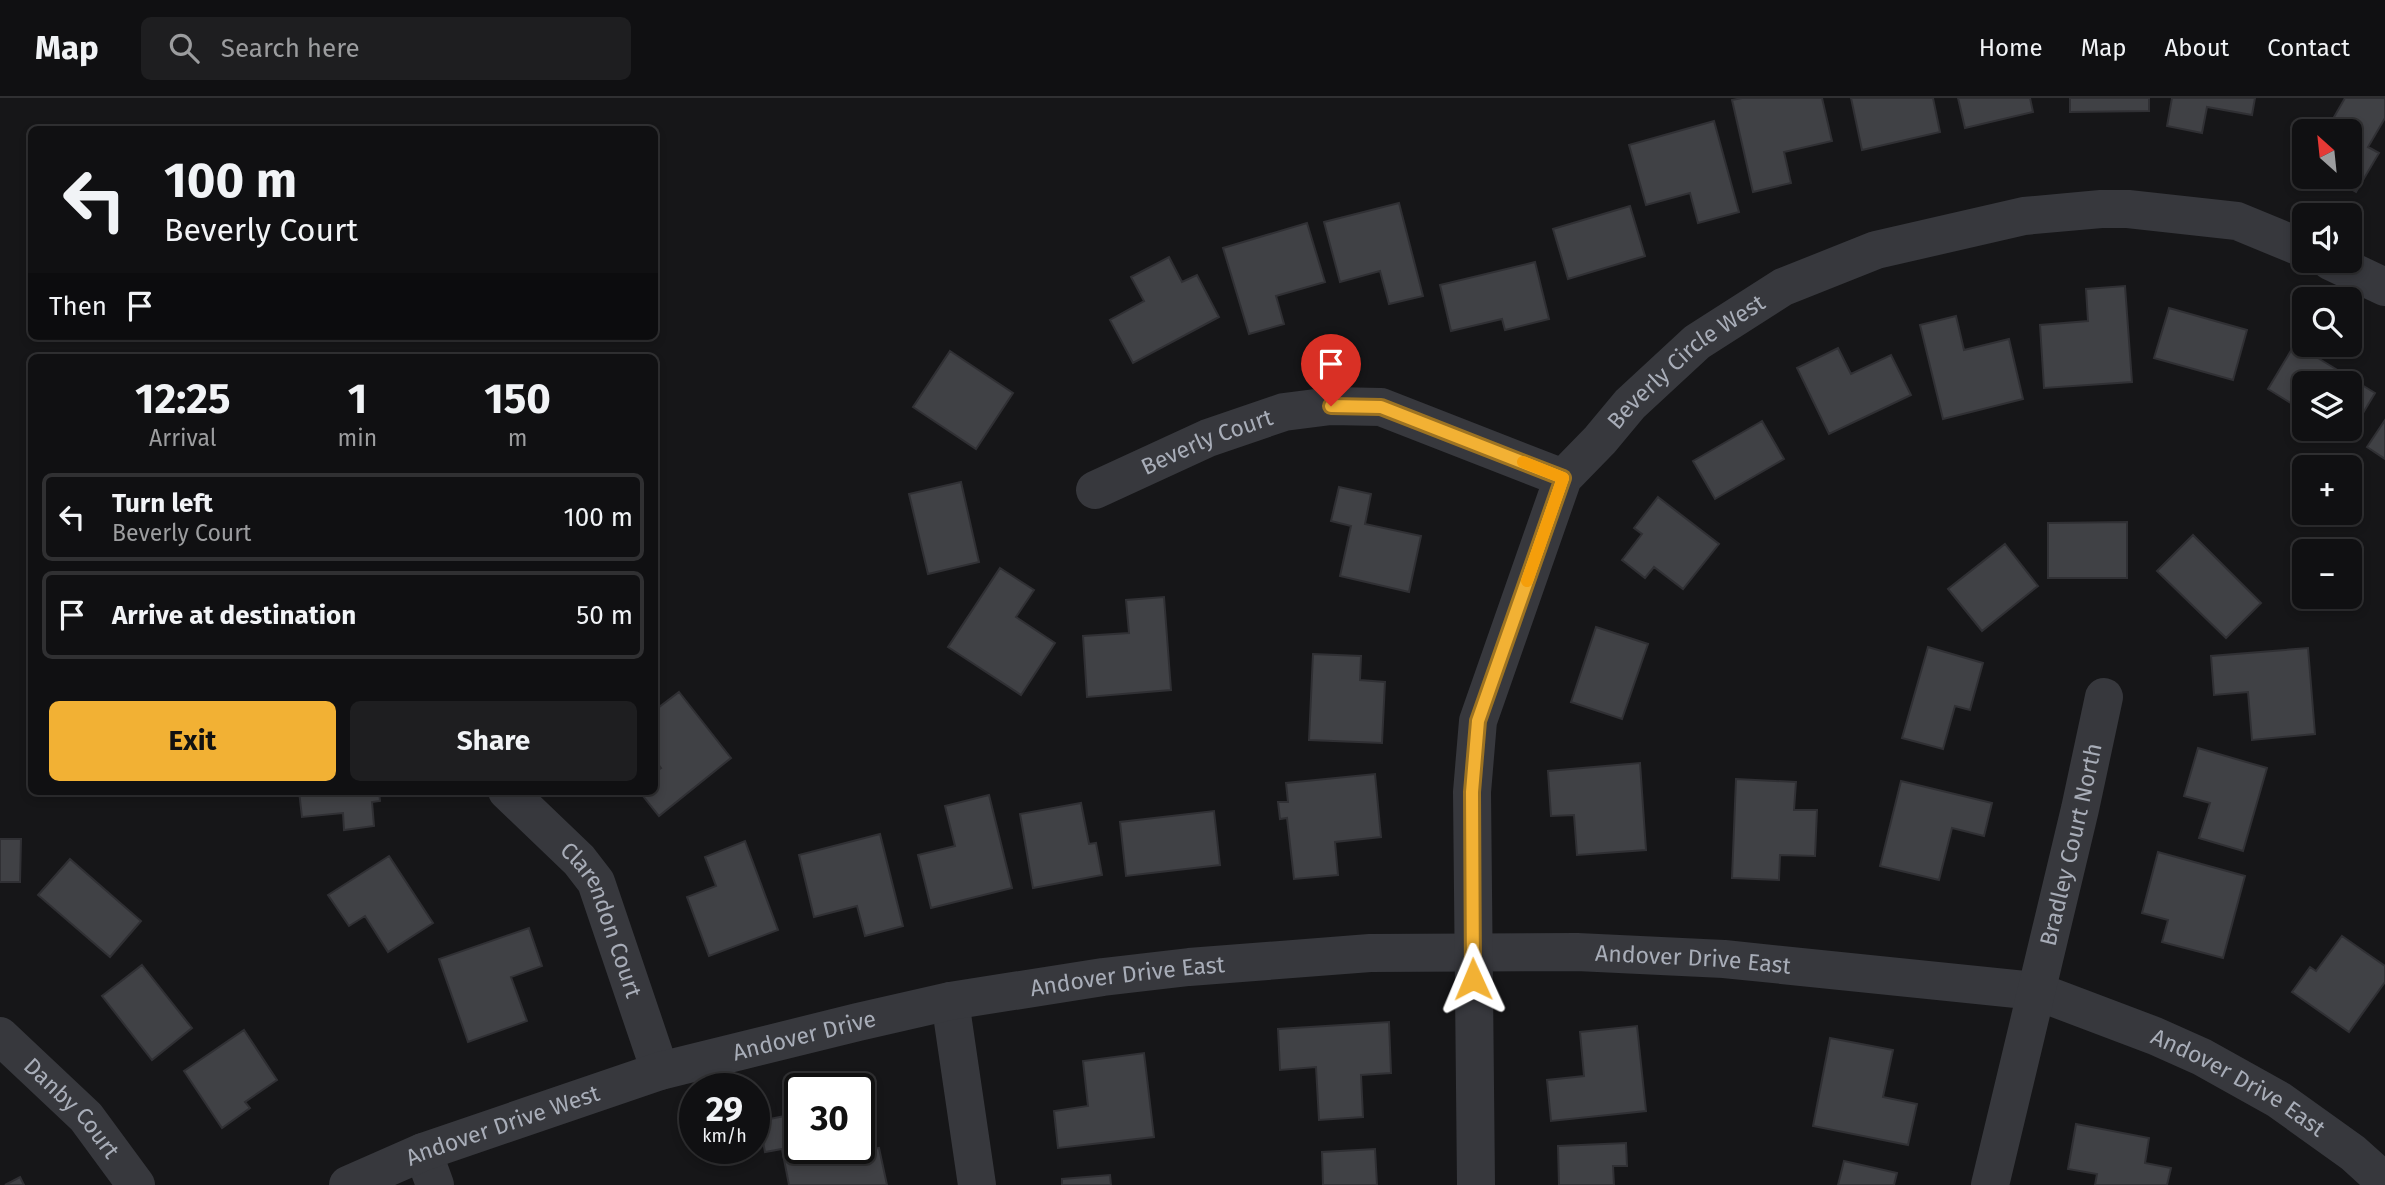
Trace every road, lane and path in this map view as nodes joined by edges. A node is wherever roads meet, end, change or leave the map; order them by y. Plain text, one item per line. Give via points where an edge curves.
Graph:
1 (2292, 243) edge
2 (2355, 273) edge
3 (2385, 287) edge
4 (1563, 478) junction
5 (1095, 490) dead end
6 (2104, 698) dead end
7 (511, 795) edge
8 (1473, 953) junction
9 (2036, 990) junction
10 (950, 1001) junction
11 (0, 1036) edge
12 (660, 1071) junction
13 (429, 1169) edge
14 (2385, 1182) edge
15 (136, 1185) edge
16 (348, 1185) edge
17 (977, 1185) edge
18 (1476, 1185) edge
19 (1990, 1185) edge

1 - 4 street, Beverly Circle West via 2237,220 2101,209 2024,216 1876,250 1783,287 1697,342 1630,404
2 - 3 street
4 - 5 street, Beverly Court via 1381,407 1331,406 1284,412 1208,438
4 - 8 street, Beverly Circle West via 1478,721 1472,792
6 - 9 street, Bradley Court North
7 - 12 street, Clarendon Court via 596,882
8 - 9 street, Andover Drive East via 1724,959
8 - 10 street, Andover Drive East via 1370,954 1189,967
8 - 18 street, Beverly Circle West
9 - 14 street, Andover Drive East via 2213,1063 2279,1100
9 - 19 street, Bradley Court North
10 - 12 street, Andover Drive
10 - 17 street
11 - 15 street, Danby Court via 86,1117
12 - 13 street, Andover Drive West
13 - 16 street, Andover Drive West

